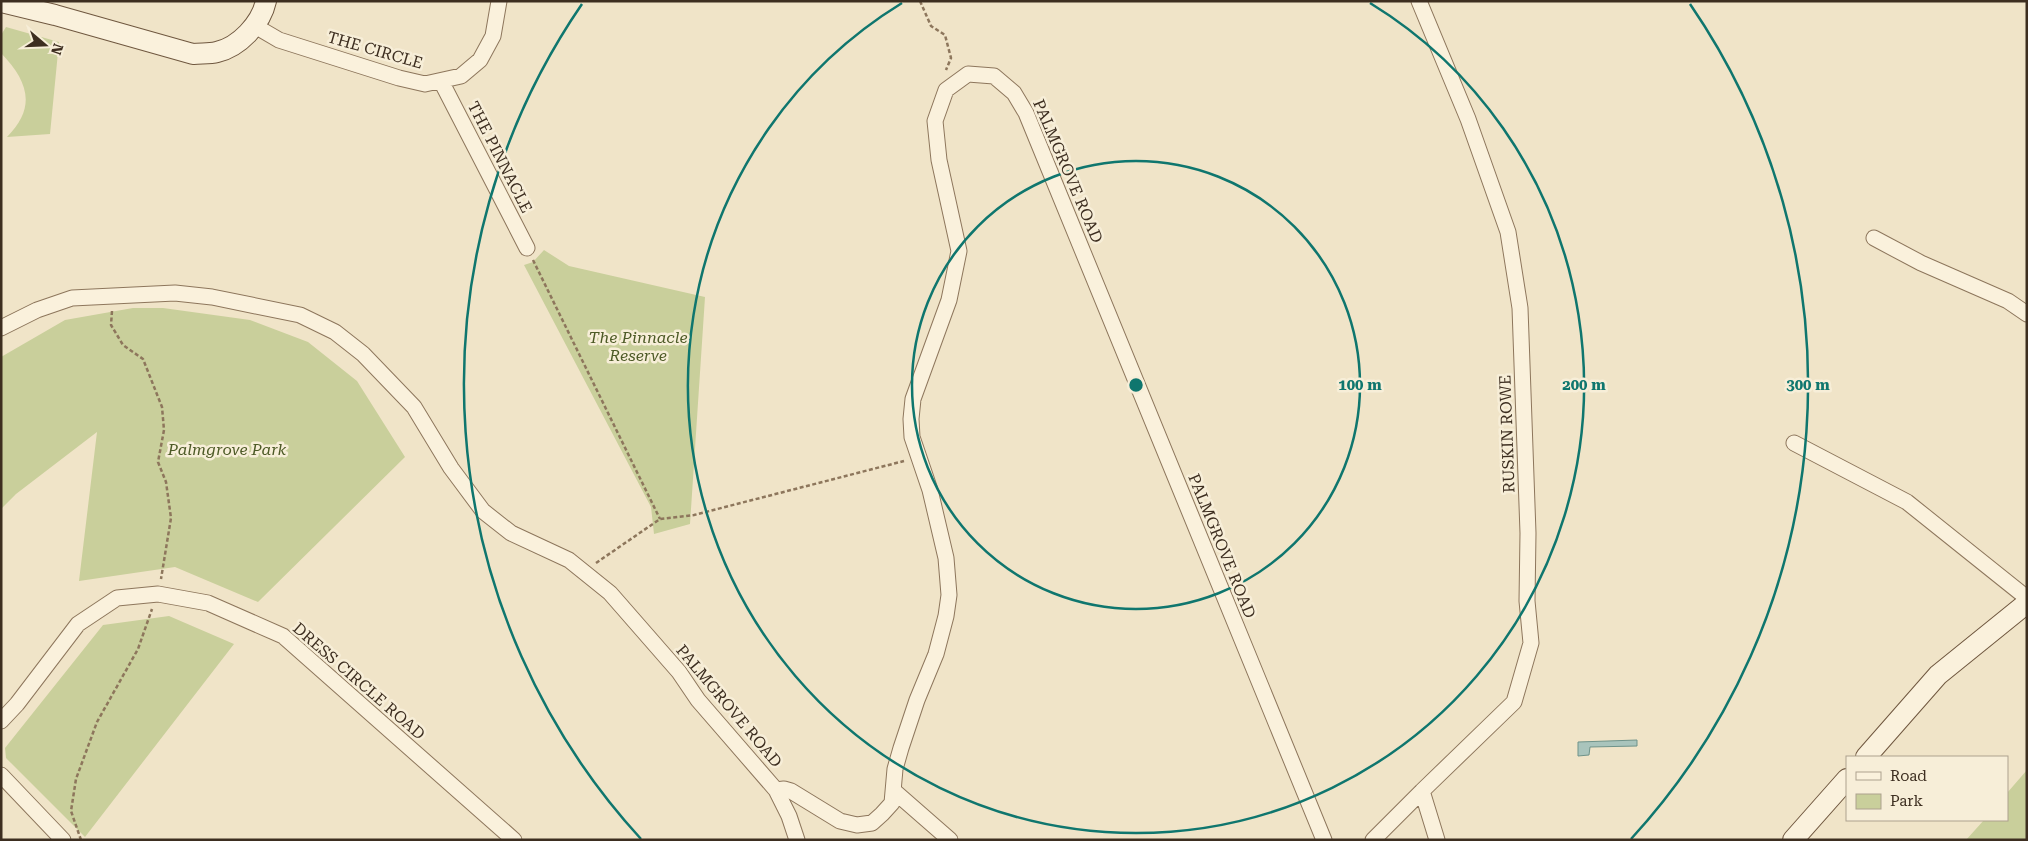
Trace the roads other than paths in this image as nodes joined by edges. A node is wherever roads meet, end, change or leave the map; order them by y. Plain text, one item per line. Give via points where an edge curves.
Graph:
1 (266, 1) edge
2 (499, 1) edge
3 (1419, 1) edge
4 (1, 2) edge
5 (255, 26) junction
6 (442, 80) junction
7 (1874, 238) dead end
8 (527, 248) road end
9 (2027, 314) edge
10 (1, 328) edge
11 (1794, 443) dead end
12 (2027, 598) edge
13 (2027, 603) edge
14 (1, 721) edge
15 (1867, 756) edge
16 (1, 775) edge
17 (1846, 780) edge
18 (776, 790) junction
19 (894, 791) junction
20 (1422, 791) junction
21 (63, 840) edge
22 (514, 840) edge
23 (797, 840) edge
24 (950, 840) edge
25 (1324, 840) edge
26 (1372, 840) edge
27 (1437, 840) edge
28 (1794, 840) edge

1 - 5 street
2 - 6 street, THE CIRCLE via 493,36 480,60 461,76
3 - 20 street, RUSKIN ROWE via 1508,232 1520,308 1531,643 1514,702
4 - 5 street via 193,54 217,52 236,43
5 - 6 street, THE CIRCLE via 280,40 399,78 425,84
6 - 8 street, THE PINNACLE
7 - 9 street
10 - 18 street, PALMGROVE ROAD via 37,310 72,298 174,293 300,314 335,332 363,354 414,407 450,468 483,511 511,533 569,560 610,593
11 - 12 street via 1907,502
13 - 15 street via 1938,675
14 - 22 street, DRESS CIRCLE ROAD via 78,624 117,598 158,594 208,603 283,636
16 - 21 street
17 - 28 street
18 - 19 street, PALMGROVE ROAD via 791,791 840,821 858,825 872,822 882,814 892,803
18 - 23 street
19 - 24 street
19 - 25 street, PALMGROVE ROAD via 895,769 936,654 949,595 946,558 930,490 912,437 910,419 913,399 949,300 959,251 939,160 936,121 946,90 968,74 994,76 1014,93 1026,113
20 - 26 street, RUSKIN ROWE
20 - 27 street

